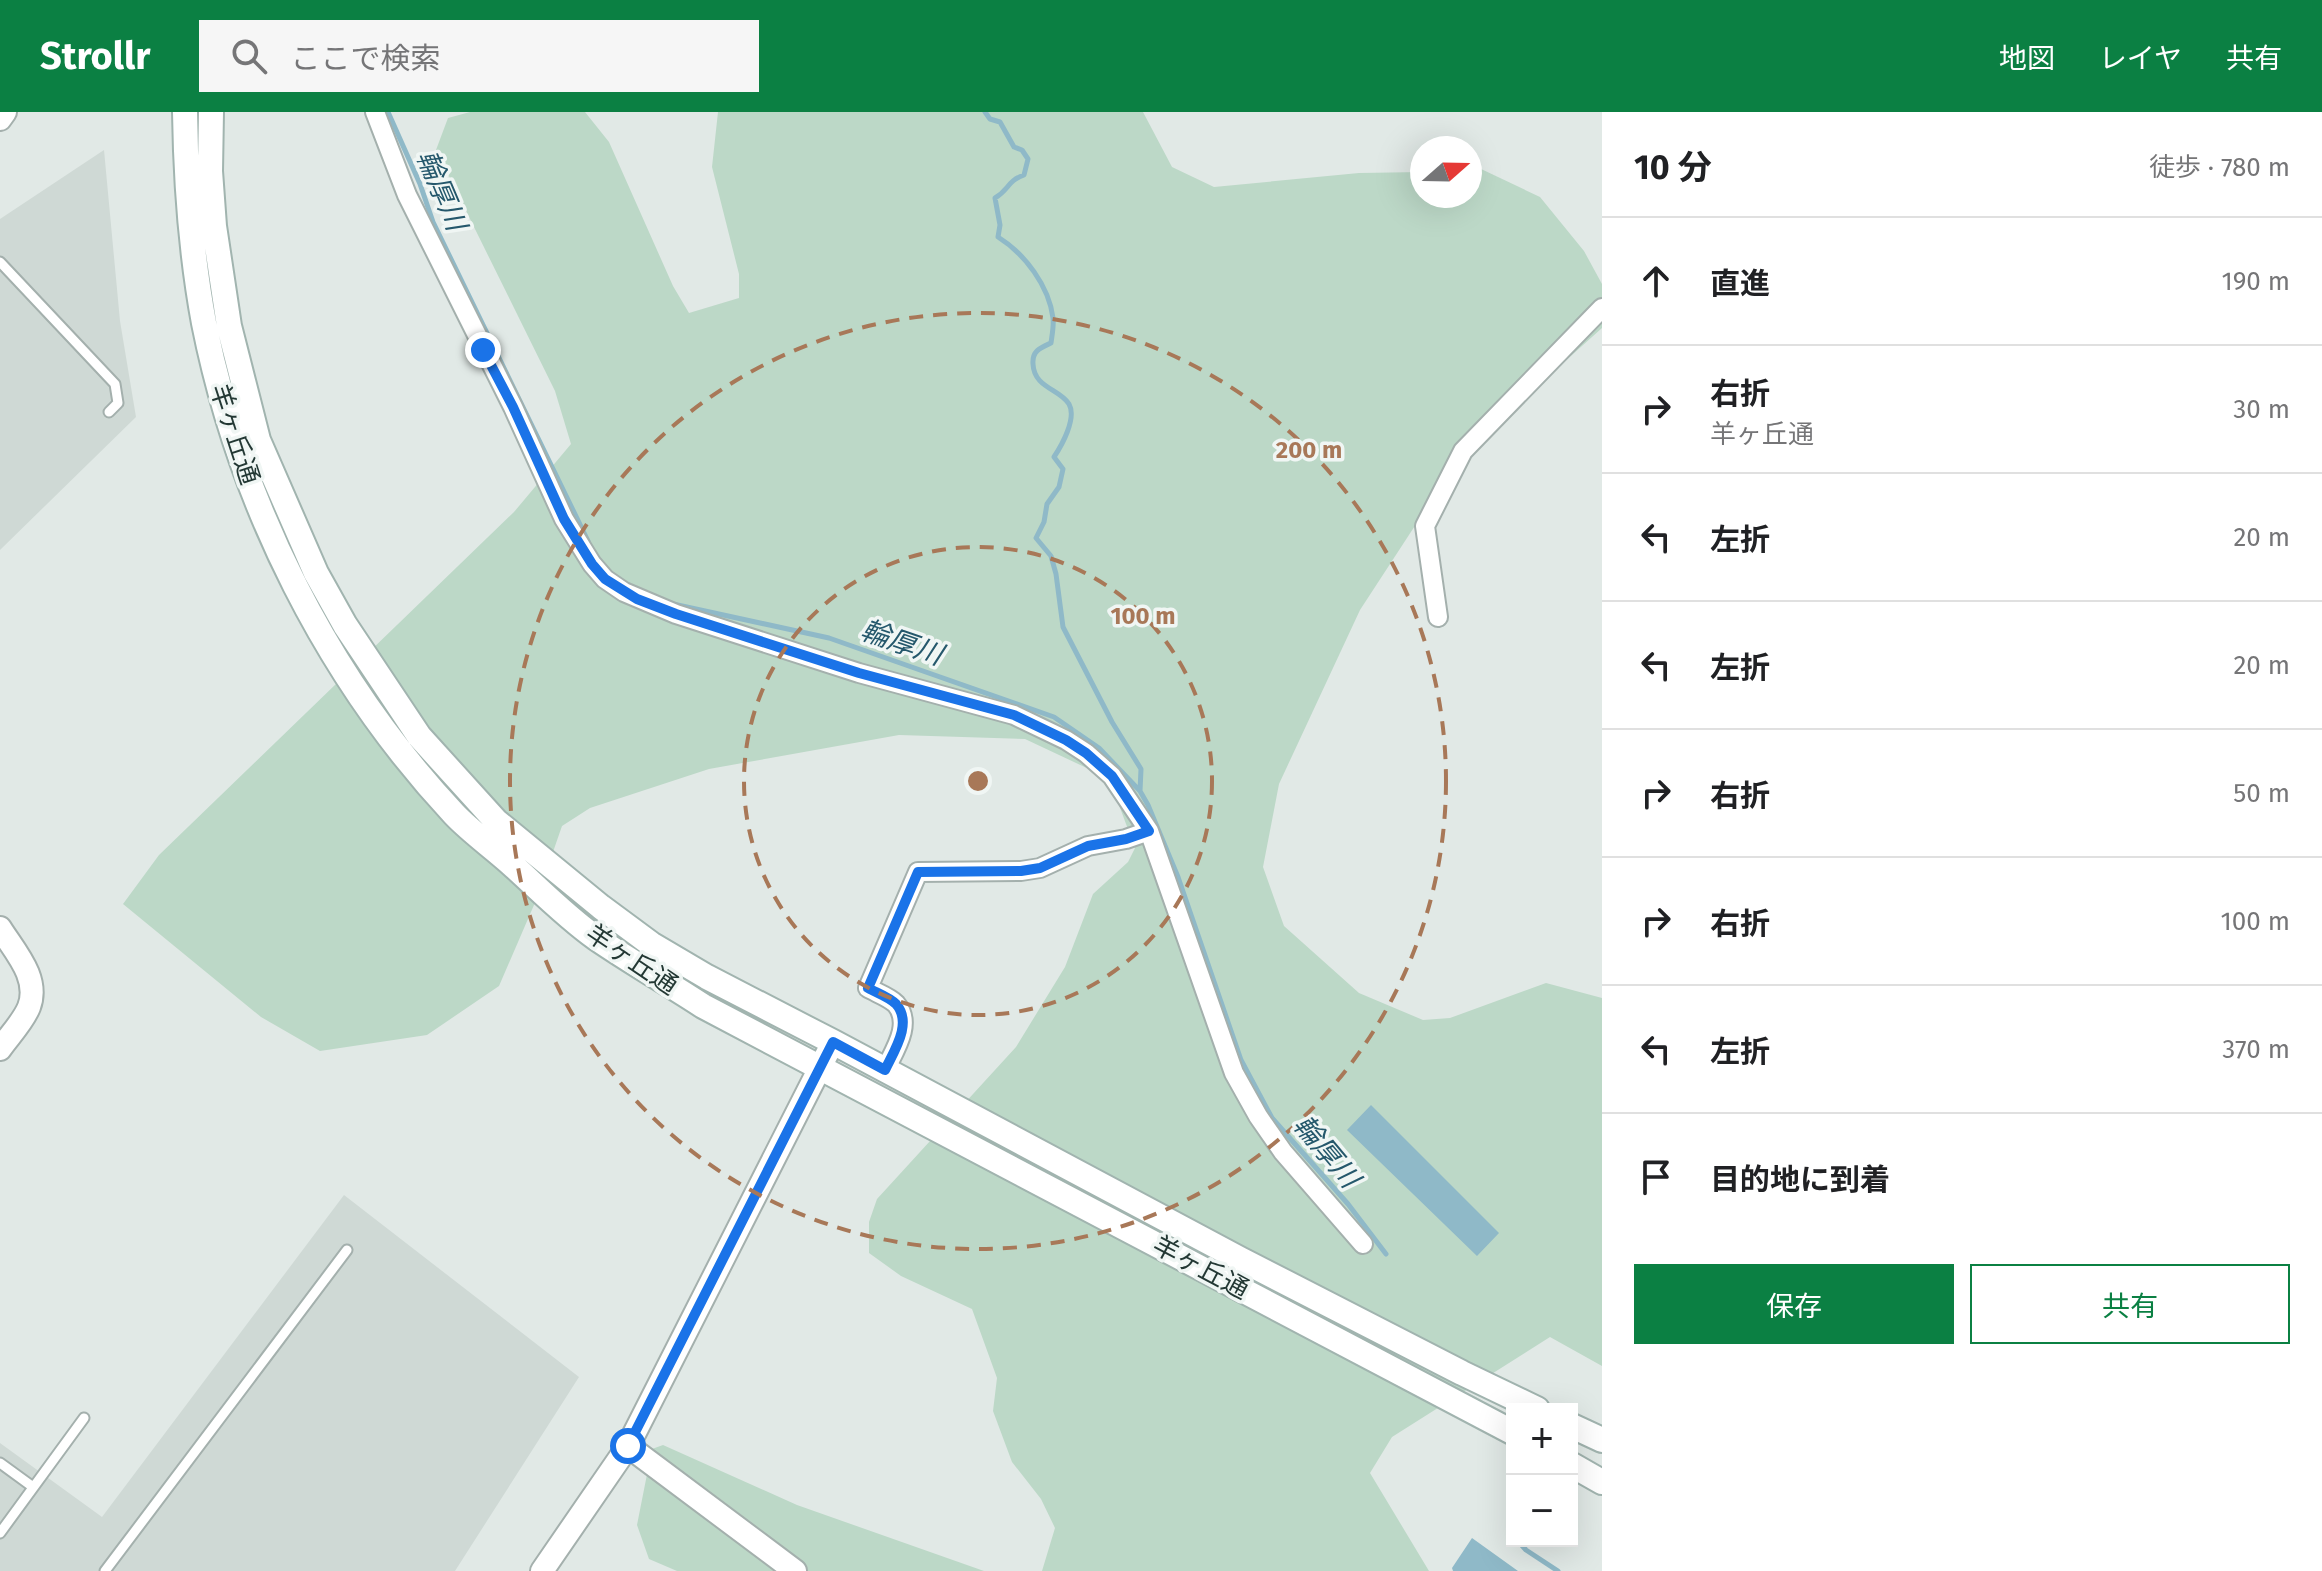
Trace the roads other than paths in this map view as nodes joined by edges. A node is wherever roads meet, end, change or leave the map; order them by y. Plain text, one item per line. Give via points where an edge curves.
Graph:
1 (5, 112) edge
2 (185, 112) edge
3 (211, 112) edge
4 (375, 112) edge
5 (0, 119) edge
6 (0, 262) edge
7 (1602, 308) edge
8 (109, 412) dead end
9 (1438, 617) dead end
10 (1149, 831) junction
11 (0, 928) edge
12 (833, 1042) junction
13 (0, 1049) edge
14 (820, 1069) junction
15 (885, 1070) junction
16 (1363, 1244) dead end
17 (347, 1250) dead end
18 (1525, 1403) edge
19 (84, 1418) dead end
20 (1506, 1429) edge
21 (1578, 1429) edge
22 (1602, 1440) edge
23 (628, 1446) junction
24 (0, 1463) edge
25 (1578, 1468) edge
26 (1602, 1482) edge
27 (33, 1487) junction
28 (0, 1533) edge
29 (105, 1571) edge
30 (542, 1571) edge
31 (795, 1571) edge

1 - 5 street
2 - 14 main road, 羊ヶ丘通 via 193,249 218,382 257,501 328,647 407,759 456,816 593,936 703,1006
3 - 12 main road, 羊ヶ丘通 via 214,226 229,326 258,440 316,573 359,647 419,736 496,821 651,944
4 - 10 street via 407,195 564,519 605,579 676,614 859,673 1014,715 1086,753 1112,776
6 - 8 lane via 115,384 118,403
7 - 9 street via 1463,451 1425,526
10 - 15 street via 1088,846 1040,868 918,872 868,988 894,1001 903,1021
10 - 16 street via 1234,1073 1283,1152
11 - 13 street via 32,980 33,992 28,1009
12 - 14 street
12 - 15 main road, 羊ヶ丘通
14 - 20 main road, 羊ヶ丘通
14 - 23 street
15 - 18 main road, 羊ヶ丘通
17 - 29 lane
19 - 27 lane
21 - 22 main road
23 - 30 street
23 - 31 street
24 - 27 lane
25 - 26 main road
27 - 28 lane

